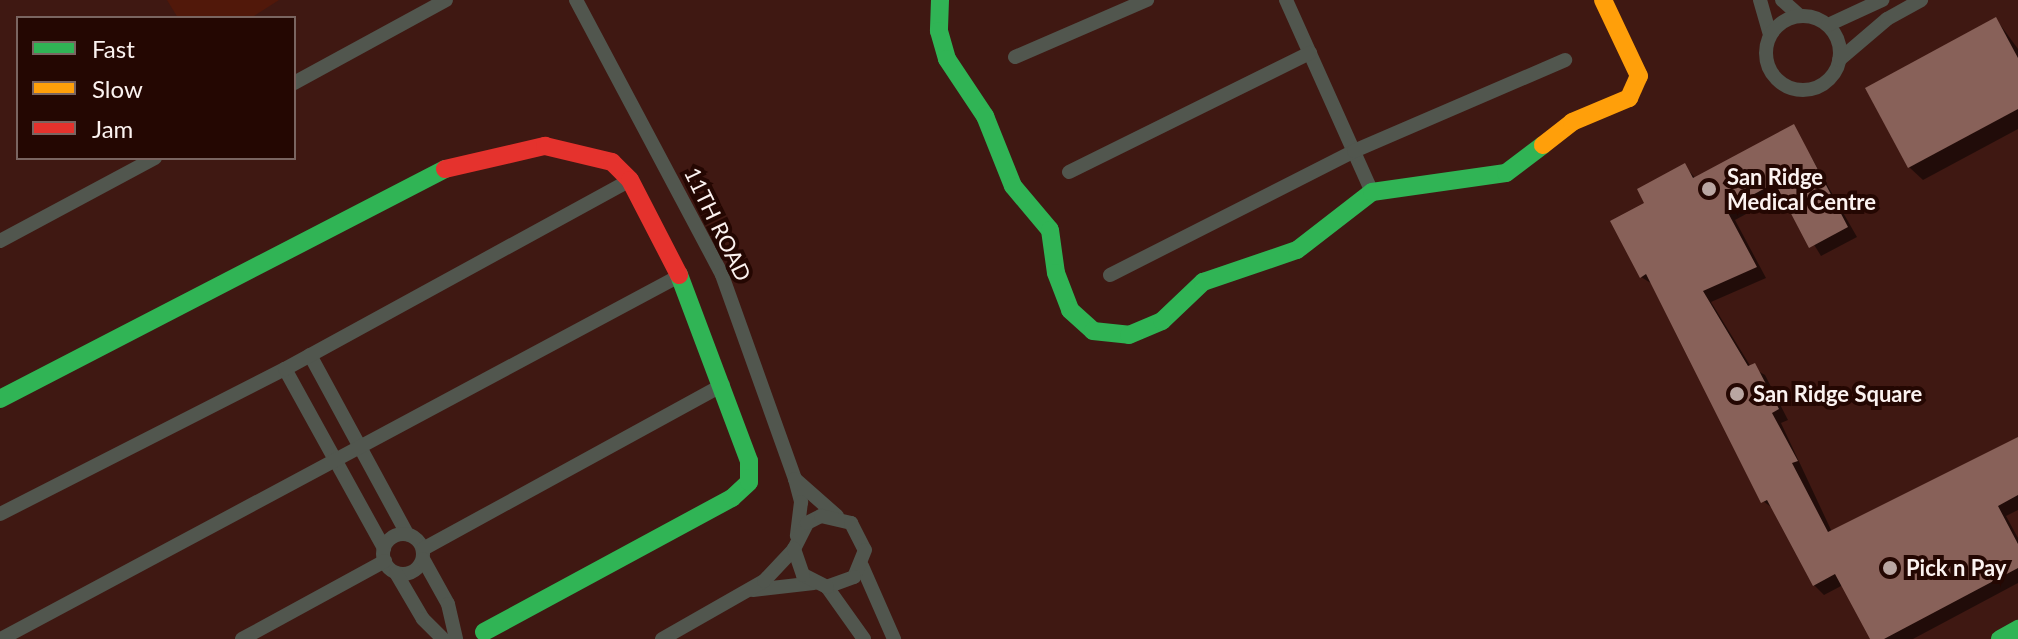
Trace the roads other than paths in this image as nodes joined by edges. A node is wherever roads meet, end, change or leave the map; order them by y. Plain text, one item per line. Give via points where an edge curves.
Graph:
1 (446, 0) edge
2 (576, 0) edge
3 (940, 0) edge
4 (1147, 0) edge
5 (1286, 0) edge
6 (1603, 0) edge
7 (1760, 0) edge
8 (1782, 0) edge
9 (1882, 0) edge
10 (1921, 0) edge
11 (1800, 16) junction
12 (1828, 25) junction
13 (1770, 35) junction
14 (1310, 53) junction
15 (1015, 57) dead end
16 (1565, 60) dead end
17 (1839, 60) junction
18 (296, 82) edge
19 (1354, 151) junction
20 (149, 160) edge
21 (1069, 172) dead end
22 (630, 180) junction
23 (1372, 192) junction
24 (0, 241) edge
25 (681, 275) junction
26 (1110, 275) dead end
27 (310, 355) junction
28 (285, 369) junction
29 (723, 385) junction
30 (0, 399) edge
31 (359, 444) junction
32 (335, 457) junction
33 (795, 479) junction
34 (0, 514) edge
35 (837, 516) junction
36 (407, 534) junction
37 (795, 542) junction
38 (423, 554) junction
39 (384, 555) junction
40 (862, 566) junction
41 (396, 573) junction
42 (820, 585) junction
43 (753, 590) junction
44 (2018, 629) edge
45 (484, 632) dead end
46 (1, 639) edge
47 (242, 639) edge
48 (443, 639) edge
49 (456, 639) edge
50 (662, 639) edge
51 (864, 639) edge
52 (894, 639) edge
53 (2000, 639) edge

1 - 18 street
2 - 33 street, 11TH ROAD via 722,275
3 - 23 street via 939,31 947,59 985,116 1013,186 1050,230 1056,273 1070,310 1093,331 1129,335 1150,329 1203,282 1297,250
4 - 15 street
5 - 14 street
6 - 23 street via 1637,65 1639,76 1629,98 1572,122 1506,173
7 - 13 street
8 - 11 street
9 - 12 street
10 - 17 street via 1887,19
11 - 12 street
11 - 13 street via 1788,18
12 - 17 street via 1838,41
13 - 17 street via 1766,59 1778,81 1789,87 1822,84
14 - 19 street
14 - 21 street
16 - 19 street
19 - 23 street
19 - 26 street
20 - 24 street
22 - 25 street
22 - 27 street
22 - 30 street via 612,162 560,147 445,168
25 - 29 street
25 - 31 street
27 - 28 street
27 - 31 street
28 - 32 street
28 - 34 street
29 - 38 street
29 - 45 street via 752,472 742,491
31 - 32 street
31 - 36 street
32 - 39 street
32 - 46 street
33 - 35 street, 11TH ROAD
33 - 37 street, 11TH ROAD via 801,502
35 - 37 street via 807,523
35 - 40 street via 861,535
36 - 38 street
36 - 39 street via 396,535
37 - 42 street via 803,575
37 - 43 street
38 - 41 street via 412,572
38 - 49 street via 448,604
39 - 41 street
39 - 47 street
40 - 42 street via 841,585
40 - 52 street
41 - 48 street via 423,619
42 - 43 street
42 - 51 street
43 - 50 street
44 - 53 street

